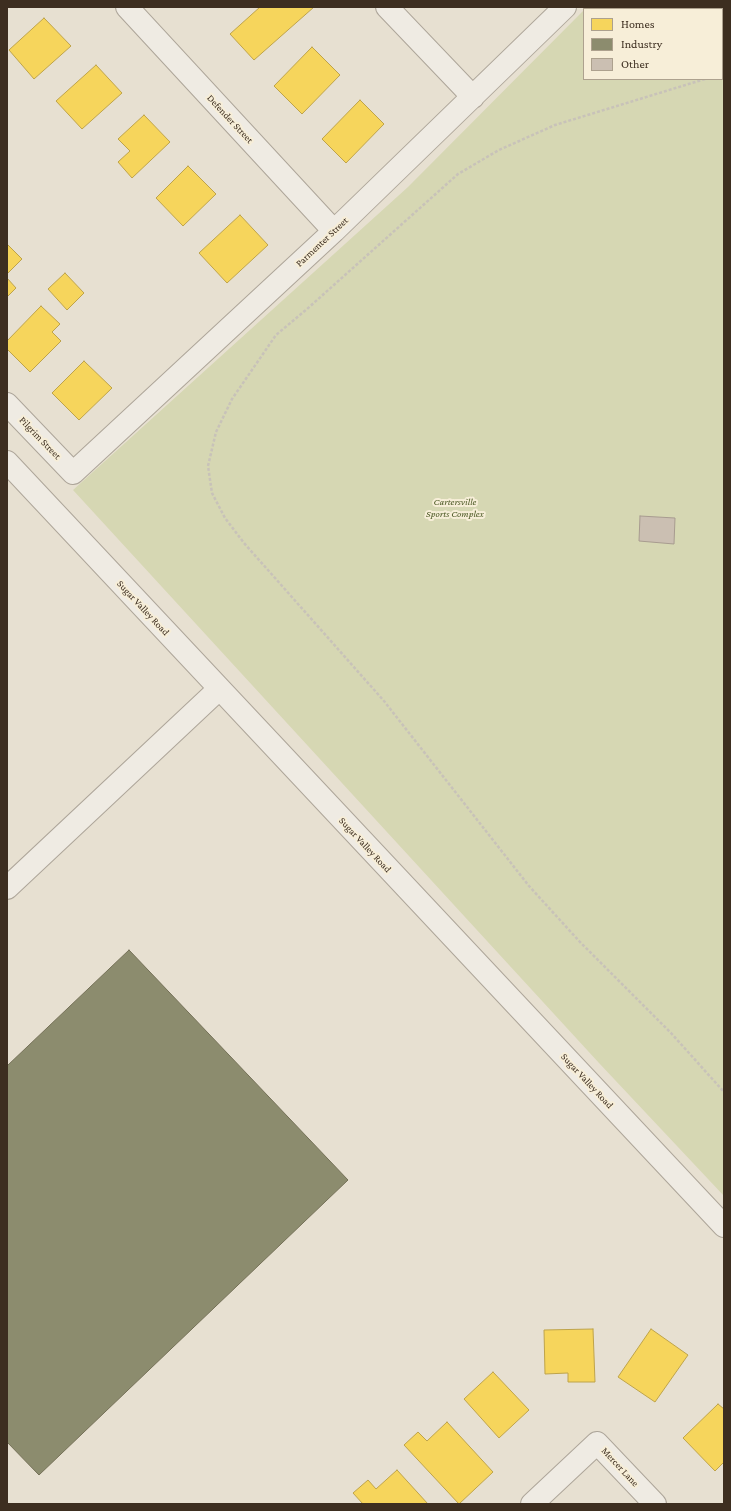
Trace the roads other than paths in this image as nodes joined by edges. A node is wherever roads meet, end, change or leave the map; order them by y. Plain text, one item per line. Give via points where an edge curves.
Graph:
1 (127, 7) edge
2 (386, 7) edge
3 (566, 7) edge
4 (473, 97) junction
5 (334, 231) junction
6 (7, 404) edge
7 (7, 462) edge
8 (73, 472) joint
9 (219, 689) junction
10 (7, 888) edge
11 (724, 1226) edge
12 (532, 1504) edge
13 (654, 1504) edge

1 - 5 street, Defender Street
2 - 4 street
3 - 4 street, Parmenter Street
4 - 5 street, Parmenter Street
5 - 8 street, Parmenter Street
6 - 8 street, Pilgrim Street
7 - 9 street, Sugar Valley Road
9 - 10 street
9 - 11 street, Sugar Valley Road
12 - 13 street, Mercer Lane via 597,1443

